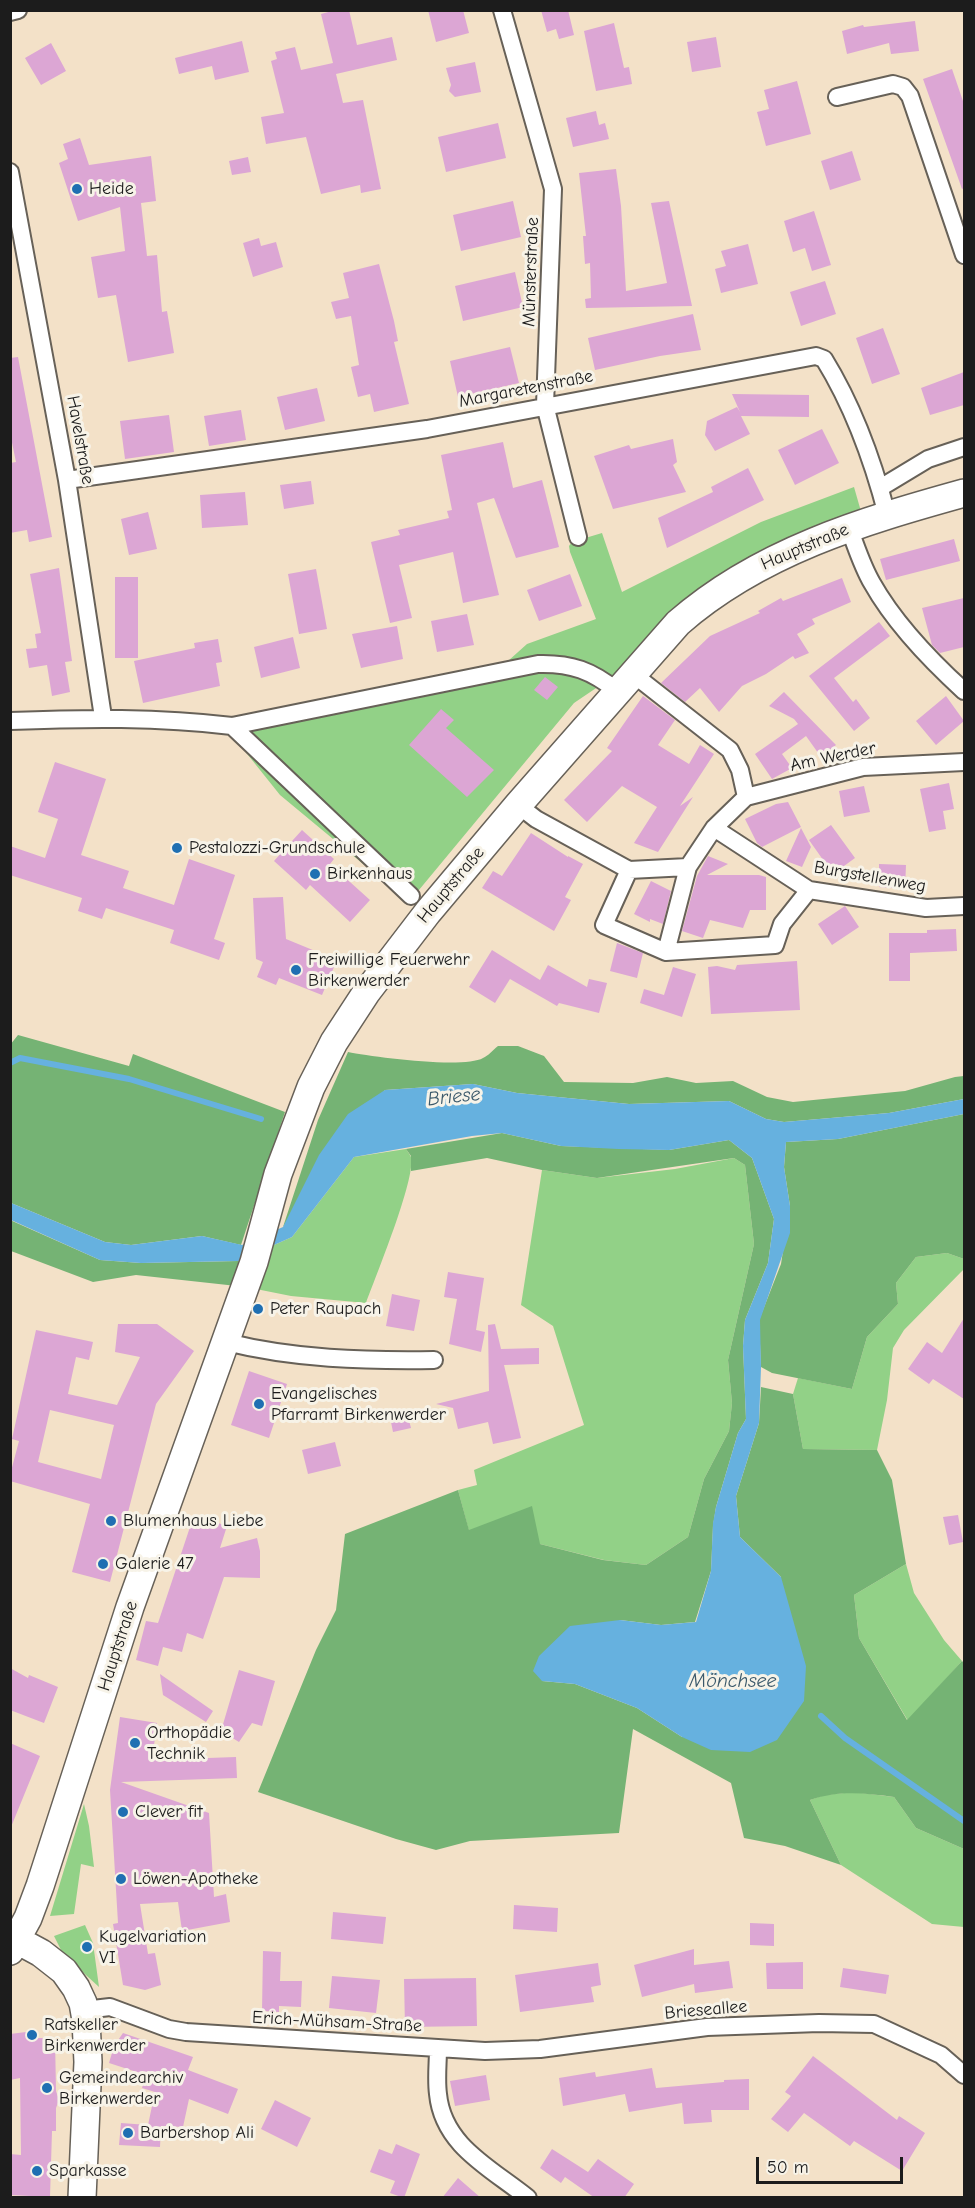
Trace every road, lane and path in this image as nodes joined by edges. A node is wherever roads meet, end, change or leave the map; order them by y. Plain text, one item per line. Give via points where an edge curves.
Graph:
1 (18, 10) edge
2 (502, 10) edge
3 (10, 12) edge
4 (837, 97) dead end
5 (10, 172) edge
6 (964, 255) edge
7 (545, 405) junction
8 (964, 447) edge
9 (68, 480) junction
10 (880, 488) junction
11 (964, 493) edge
12 (887, 514) junction
13 (849, 528) junction
14 (578, 537) dead end
15 (625, 683) junction
16 (964, 691) edge
17 (103, 717) junction
18 (10, 721) edge
19 (232, 726) junction
20 (964, 762) edge
21 (746, 797) junction
22 (518, 805) junction
23 (714, 828) junction
24 (688, 867) junction
25 (629, 870) junction
26 (809, 890) junction
27 (411, 896) dead end
28 (964, 906) edge
29 (666, 952) junction
30 (226, 1342) junction
31 (434, 1360) dead end
32 (14, 1946) edge
33 (84, 2010) junction
34 (438, 2048) junction
35 (964, 2074) edge
36 (520, 2195) edge
37 (82, 2198) edge

1 - 3 street
2 - 7 street, Münsterstraße via 553,189
4 - 6 street via 893,84 903,87 910,96
5 - 9 street, Havelstraße
7 - 9 street, Margaretenstraße via 428,429
7 - 10 street, Margaretenstraße via 816,356 824,358 834,376
7 - 14 street, Münsterstraße
8 - 10 street via 928,459
9 - 17 street, Havelstraße
10 - 12 street, Margaretenstraße
11 - 12 main road, Hauptstraße
12 - 13 main road, Hauptstraße
13 - 15 main road, Hauptstraße via 765,564 712,595 678,623
13 - 16 street via 872,583 887,606 933,664
15 - 19 street via 571,667 538,664
15 - 21 street via 730,750 740,770
15 - 22 main road, Hauptstraße
17 - 18 street
17 - 19 street
19 - 27 street, Hauptstraße
20 - 21 street, Am Werder via 863,767
21 - 23 street, Am Werder
22 - 25 street
22 - 30 main road, Hauptstraße via 402,945 334,1042 311,1087 278,1174 254,1262
23 - 24 street, Am Werder
23 - 26 street, Burgstellenweg
24 - 25 street
24 - 29 street, Am Werder
25 - 29 street via 604,925
26 - 28 street, Burgstellenweg via 926,908
26 - 29 street via 782,924 775,945
30 - 31 street via 286,1353 368,1360
30 - 32 main road, Hauptstraße via 130,1607 40,1886
32 - 33 main road via 41,1953 64,1971
33 - 34 street, Erich-Mühsam-Straße via 110,2007 186,2032
33 - 37 main road via 88,2062
34 - 35 street, Brieseallee via 540,2049 706,2027 874,2024 941,2055
34 - 36 street, Erich-Mühsam-Straße via 438,2093 453,2137

